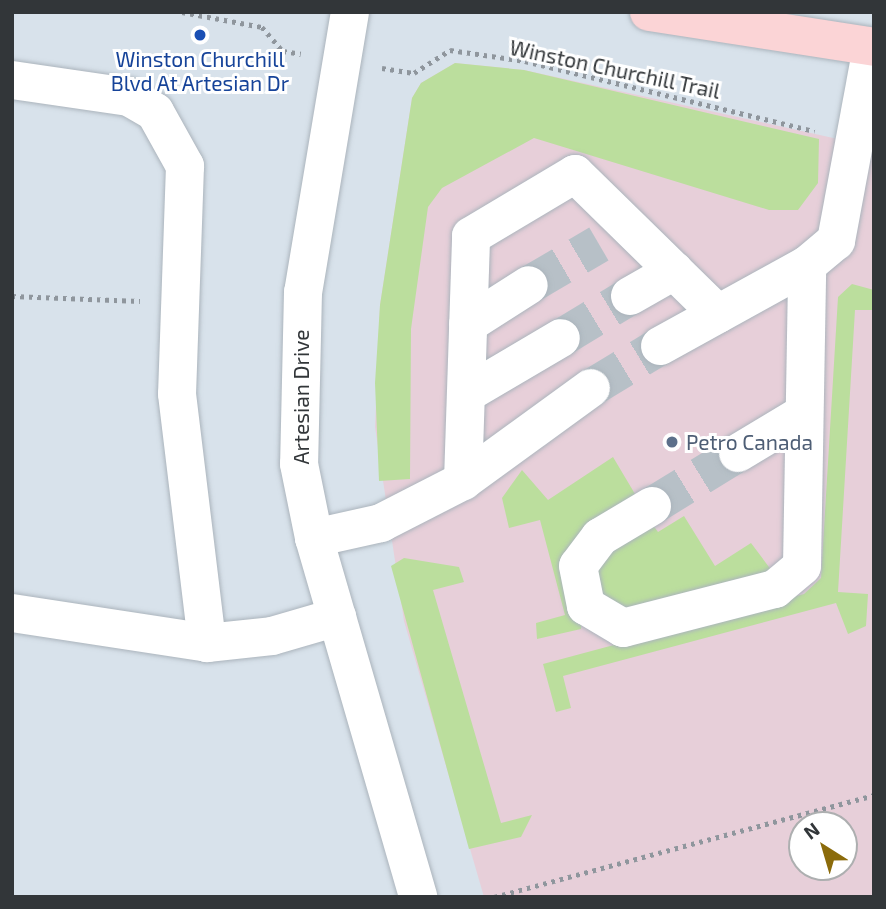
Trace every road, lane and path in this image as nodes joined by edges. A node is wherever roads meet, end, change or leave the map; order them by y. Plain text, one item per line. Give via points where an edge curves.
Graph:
1 (182, 12) edge
2 (350, 12) edge
3 (649, 12) edge
4 (873, 47) edge
5 (283, 51) dead end
6 (414, 73) dead end
7 (12, 80) edge
8 (815, 131) dead end
9 (807, 265) junction
10 (674, 271) junction
11 (529, 285) tunnel mouth
12 (12, 296) edge
13 (630, 296) tunnel mouth
14 (178, 298) junction
15 (718, 314) junction
16 (468, 324) junction
17 (561, 338) tunnel mouth
18 (660, 346) tunnel mouth
19 (592, 388) tunnel mouth
20 (466, 394) junction
21 (803, 414) junction
22 (738, 453) tunnel mouth
23 (463, 481) junction
24 (652, 506) tunnel mouth
25 (314, 538) junction
26 (12, 613) edge
27 (337, 617) junction
28 (207, 642) junction
29 (874, 795) edge
30 (418, 897) edge
31 (494, 897) edge

1 - 5 path via 262,27
2 - 25 street, Artesian Drive via 297,348 299,464
3 - 4 main road
4 - 9 street via 836,241
6 - 8 path, Winston Churchill Trail via 450,50 525,61
7 - 14 street via 129,97 155,112 185,166
9 - 15 street
9 - 21 street
10 - 13 street
10 - 15 street
10 - 16 street via 613,234 575,174 471,236
11 - 16 street
12 - 14 path via 114,304
14 - 28 street via 177,394
15 - 18 street
16 - 20 street
17 - 20 street
19 - 23 street
20 - 23 street
21 - 22 street
21 - 24 street via 802,566 775,589 623,628 600,618 579,589 585,550
23 - 25 street via 381,523
25 - 27 street, Artesian Drive
26 - 28 street
27 - 28 street via 272,636
27 - 30 street, Artesian Drive
29 - 31 path

